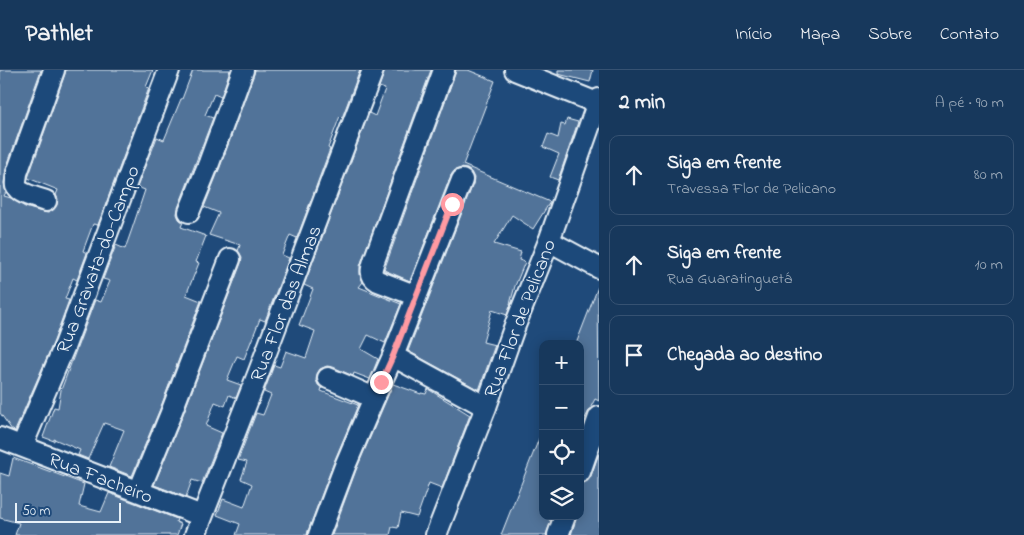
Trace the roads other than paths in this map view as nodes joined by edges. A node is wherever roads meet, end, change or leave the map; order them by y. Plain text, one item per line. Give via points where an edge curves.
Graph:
1 (54, 70) edge
2 (169, 70) edge
3 (244, 70) edge
4 (373, 70) edge
5 (444, 70) edge
6 (515, 70) edge
7 (598, 101) edge
8 (462, 180) dead end
9 (46, 201) dead end
10 (189, 212) dead end
11 (548, 241) junction
12 (230, 259) dead end
13 (599, 268) edge
14 (409, 293) dead end
15 (393, 356) junction
16 (328, 378) dead end
17 (374, 398) junction
18 (486, 407) junction
19 (599, 417) edge
20 (0, 438) edge
21 (22, 446) junction
22 (584, 460) edge
23 (139, 491) junction
24 (202, 516) junction
25 (564, 520) edge
26 (195, 535) edge
27 (319, 535) edge
28 (436, 535) edge
29 (558, 535) edge

1 - 9 street via 16,180 20,190
2 - 21 street, Rua Gravata-do-Campo via 65,346
3 - 10 street
4 - 24 street, Rua Flor das Almas
5 - 14 street via 371,272 374,279
6 - 7 street
7 - 11 street, Rua Flor de Pelicano
8 - 15 street
11 - 13 street
11 - 18 street, Rua Flor de Pelicano
12 - 23 street
15 - 17 street
15 - 18 street
16 - 17 street
17 - 27 street
18 - 28 street, Rua Flor de Pelicano
19 - 22 street
20 - 21 street, Rua Facheiro
21 - 23 street, Rua Facheiro
23 - 24 street, Rua Facheiro
24 - 26 street, Rua Flor das Almas
25 - 29 street

